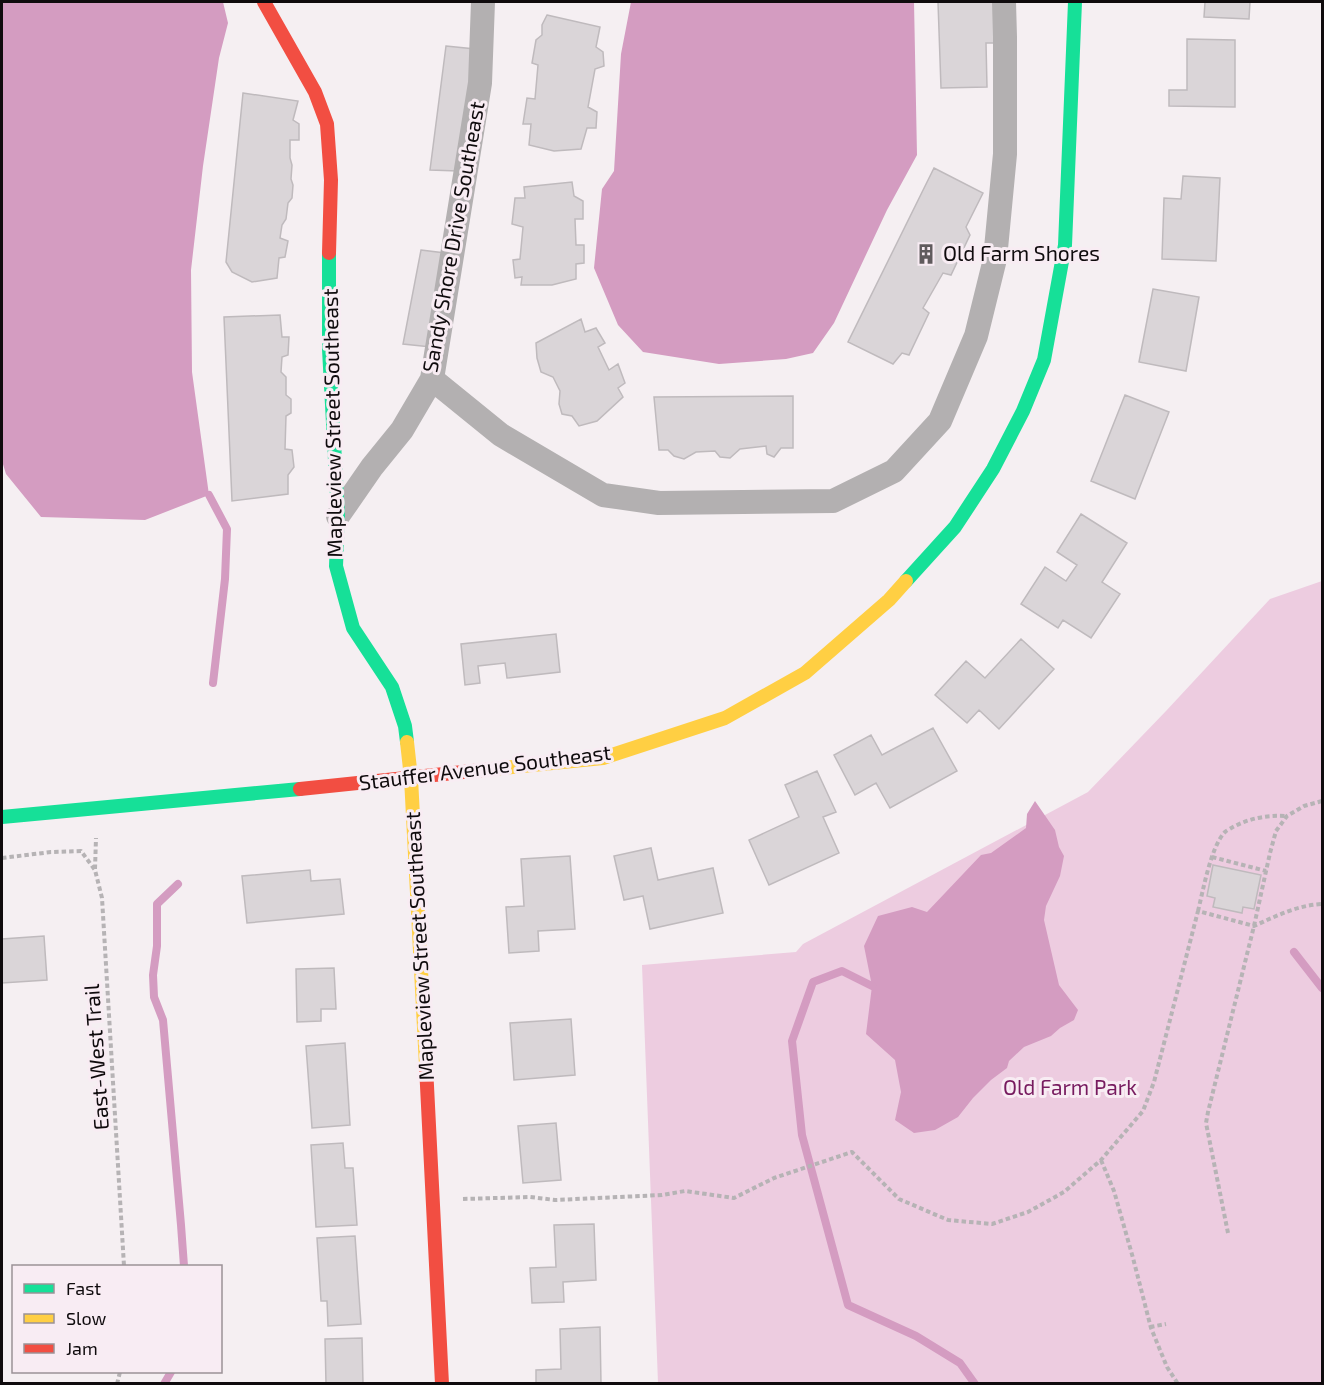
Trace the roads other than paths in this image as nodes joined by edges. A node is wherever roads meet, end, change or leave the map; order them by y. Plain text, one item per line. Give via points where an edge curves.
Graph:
1 (264, 2) edge
2 (483, 2) edge
3 (1004, 2) edge
4 (1076, 2) edge
5 (432, 379) junction
6 (338, 516) junction
7 (411, 778) junction
8 (2, 817) edge
9 (442, 1383) edge

1 - 6 street, Mapleview Street Southeast via 315,92 327,124 331,180 329,349
2 - 5 street, Sandy Shore Drive Southeast via 480,83
3 - 5 street via 1005,154 992,270 976,336 940,421 894,471 833,501 660,503 603,495 501,435
4 - 7 street, Stauffer Avenue Southeast via 1065,245 1044,360 993,469 955,526 889,600 805,673 725,718 603,758
5 - 6 street, Sandy Shore Drive Southeast via 402,430
6 - 7 street, Mapleview Street Southeast via 336,566 353,628 392,687 405,726
7 - 8 street, Stauffer Avenue Southeast
7 - 9 street, Mapleview Street Southeast

